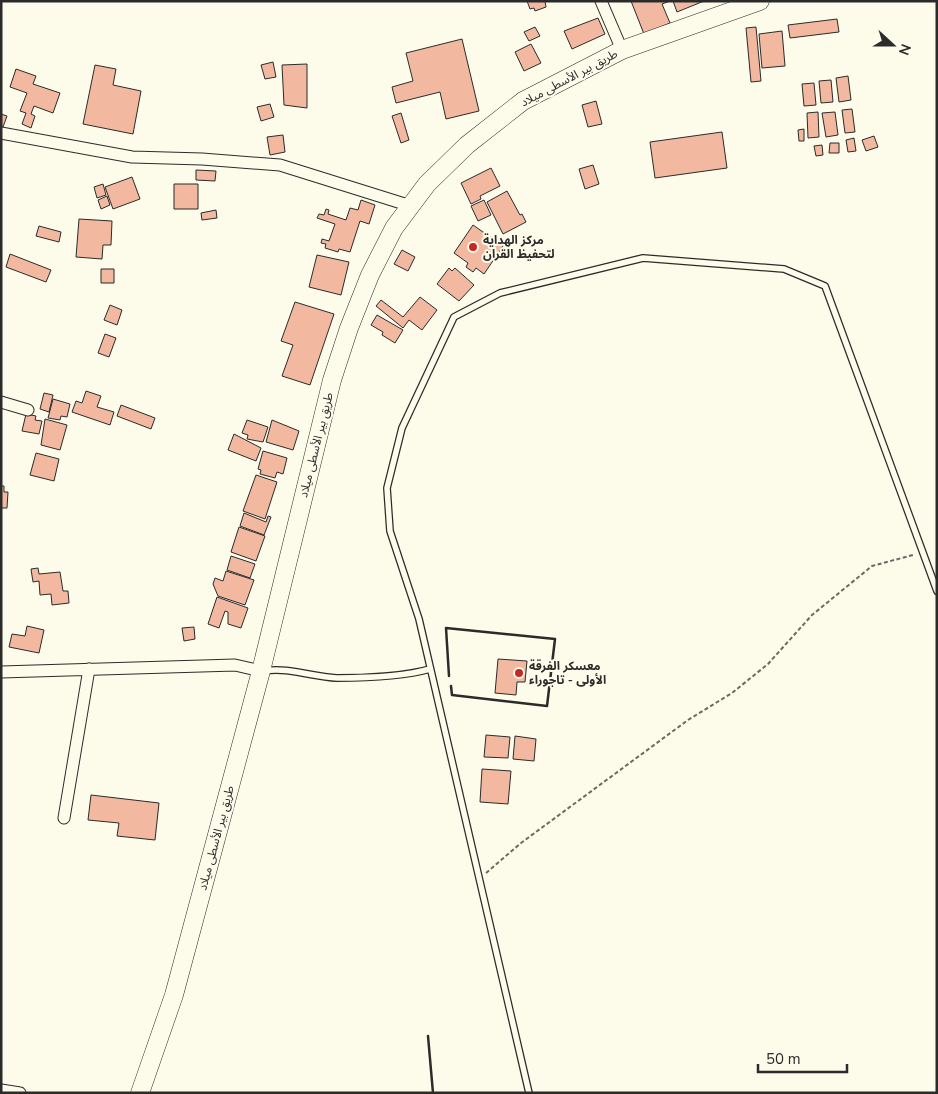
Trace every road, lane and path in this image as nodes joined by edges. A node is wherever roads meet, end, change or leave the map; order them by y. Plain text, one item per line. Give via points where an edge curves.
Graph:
1 (601, 1) edge
2 (760, 1) edge
3 (622, 50) junction
4 (1, 133) edge
5 (410, 206) junction
6 (1, 402) edge
7 (28, 410) dead end
8 (923, 552) junction
9 (937, 590) edge
10 (89, 669) junction
11 (430, 669) junction
12 (261, 671) junction
13 (1, 672) edge
14 (64, 818) dead end
15 (484, 875) dead end
16 (1, 1090) edge
17 (20, 1093) edge
18 (140, 1093) edge
19 (529, 1093) edge

1 - 3 street
2 - 3 main road, طريق بير الأسطى ميلاد
3 - 5 main road, طريق بير الأسطى ميلاد via 523,101 467,145 427,184
4 - 5 street via 132,157 280,166
5 - 12 main road, طريق بير الأسطى ميلاد via 394,228 370,275 332,380
6 - 7 street
8 - 9 lane
8 - 11 lane via 825,286 784,270 643,258 634,260 500,293 454,317 435,354 402,428 387,488 390,531 420,619
8 - 15 path via 872,566 812,615 768,664 732,693 688,720 521,843
10 - 12 street via 235,665
10 - 13 street
10 - 14 street
11 - 12 lane via 416,673 337,678 280,668
11 - 19 lane
12 - 18 main road, طريق بير الأسطى ميلاد via 174,995
16 - 17 street

